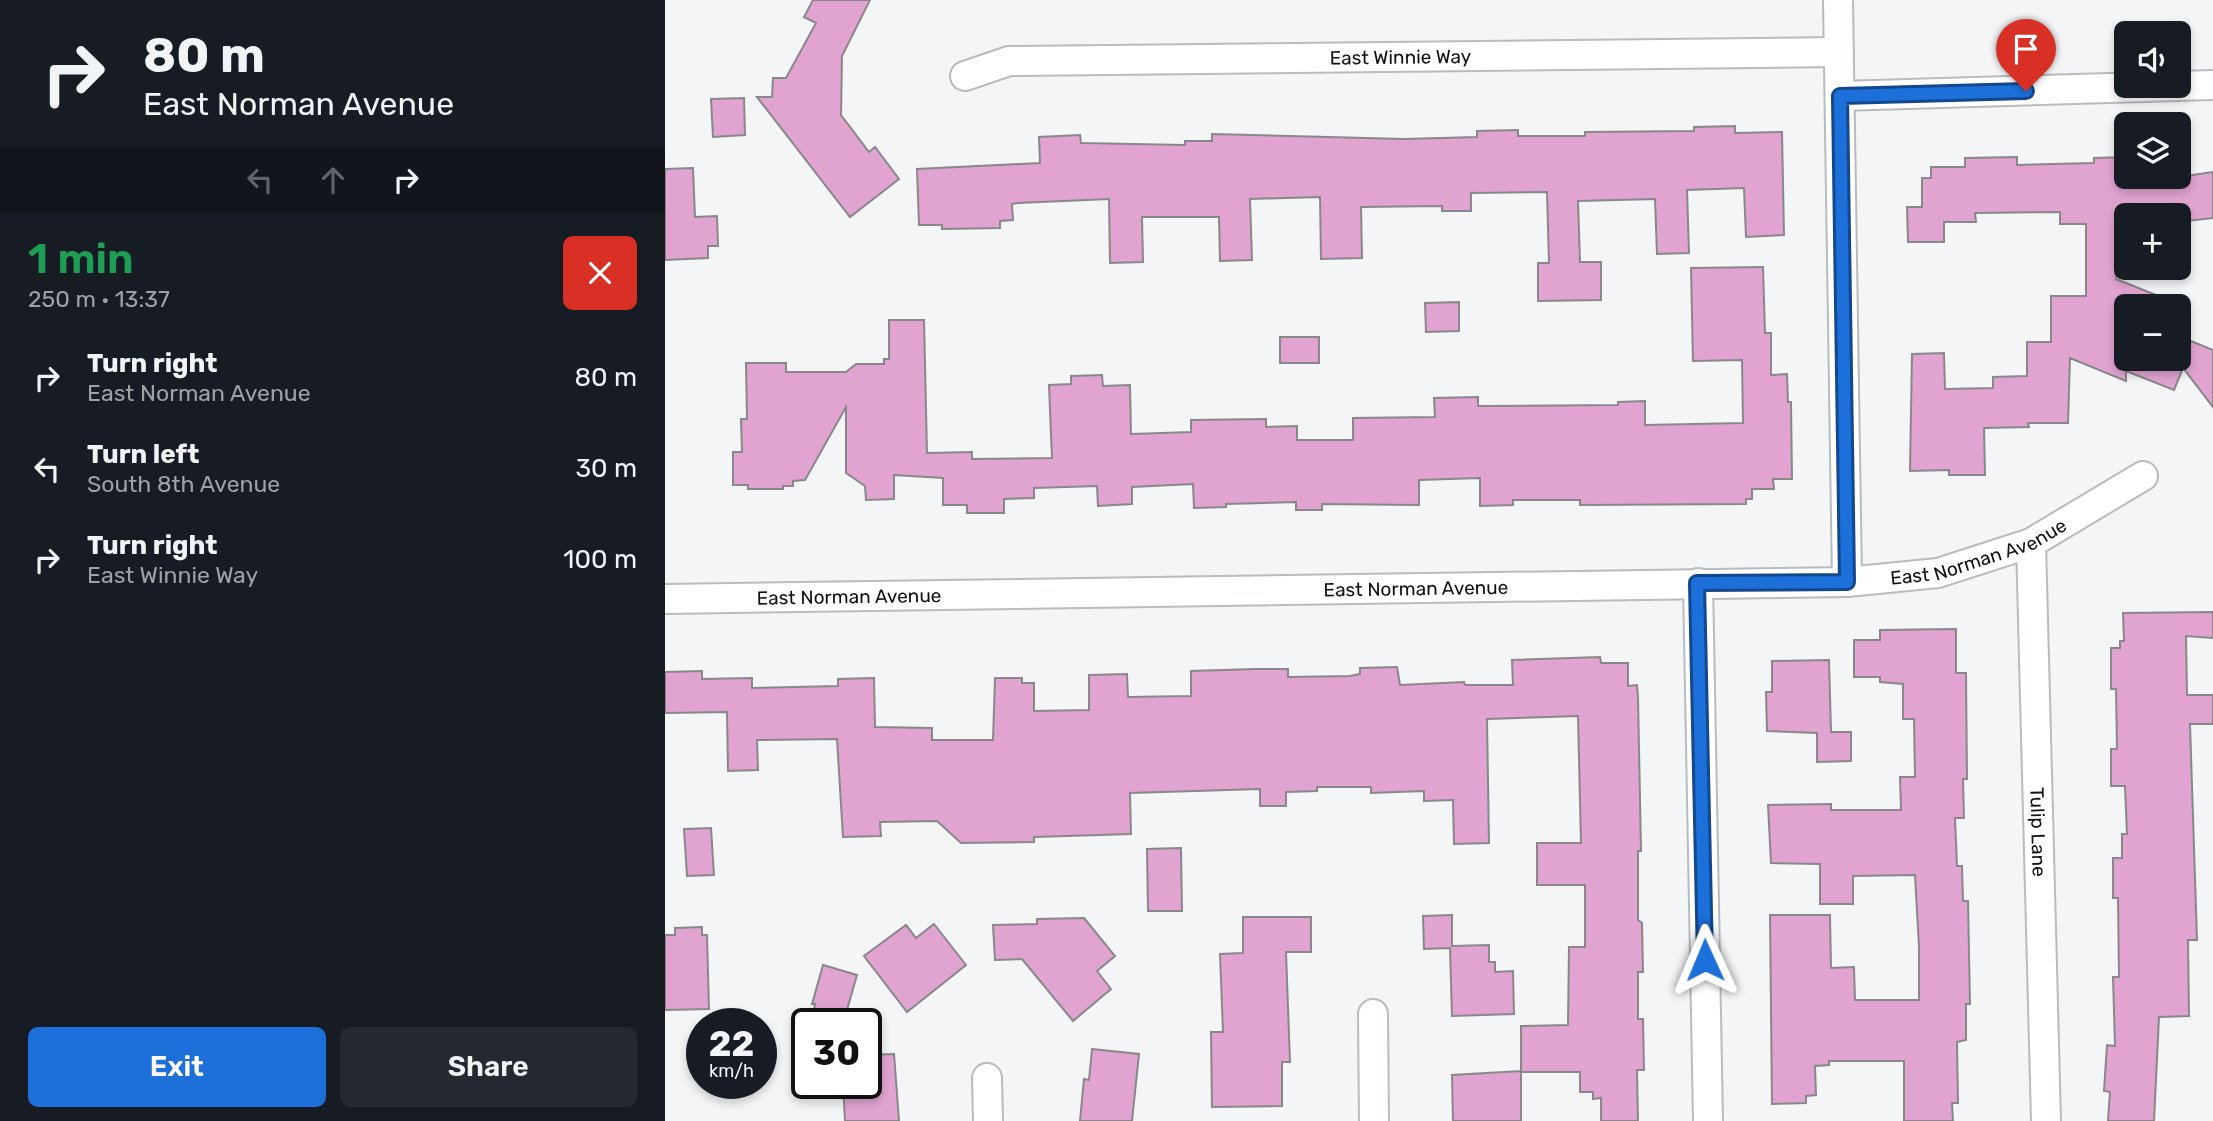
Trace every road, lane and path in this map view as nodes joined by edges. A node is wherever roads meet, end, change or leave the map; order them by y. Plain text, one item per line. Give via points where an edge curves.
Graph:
1 (1838, 0) edge
2 (1839, 51) junction
3 (965, 76) dead end
4 (2212, 85) edge
5 (1840, 96) junction
6 (2143, 476) dead end
7 (2031, 543) junction
8 (1847, 582) junction
9 (1697, 583) junction
10 (665, 599) edge
11 (1373, 1014) dead end
12 (987, 1078) dead end
13 (988, 1121) edge
14 (1374, 1121) edge
15 (1708, 1121) edge
16 (2046, 1121) edge

1 - 2 street
2 - 3 street, East Winnie Way via 1009,61
2 - 5 street
4 - 5 street
5 - 8 street
6 - 7 street, East Norman Avenue
7 - 8 street, East Norman Avenue via 1938,573
7 - 16 street, Tulip Lane
8 - 9 street, East Norman Avenue
9 - 10 street, East Norman Avenue
9 - 15 street
11 - 14 street
12 - 13 street

